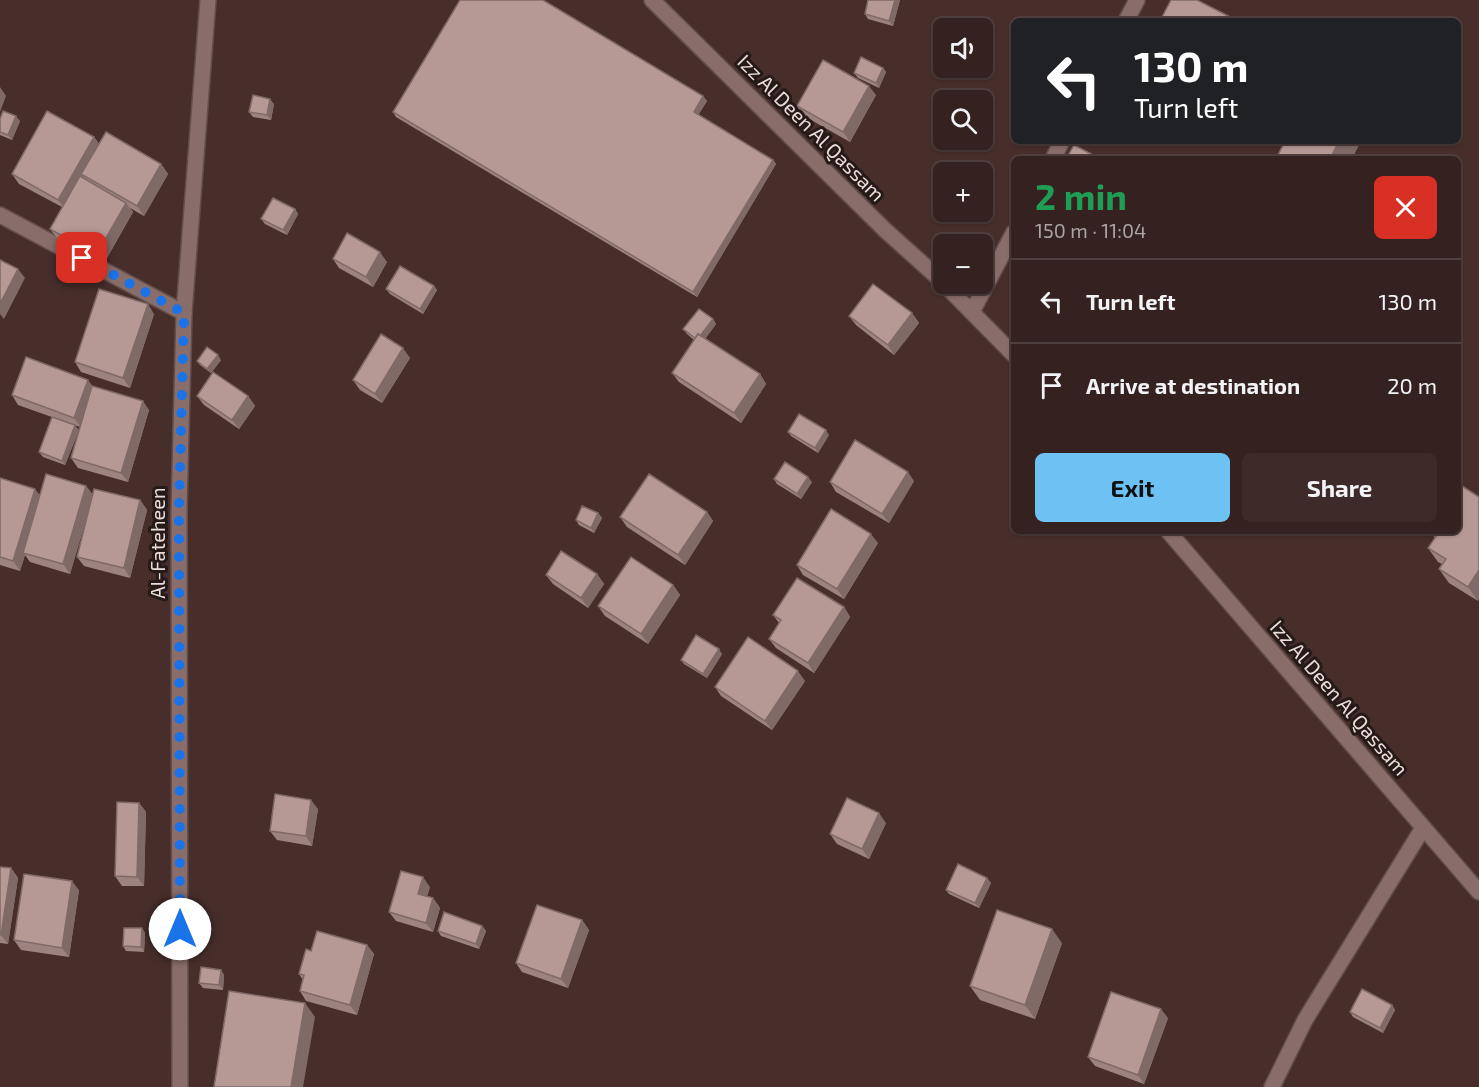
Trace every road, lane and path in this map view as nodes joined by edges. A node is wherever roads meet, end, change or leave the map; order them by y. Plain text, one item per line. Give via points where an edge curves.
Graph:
1 (208, 0) edge
2 (652, 0) edge
3 (1137, 0) edge
4 (1128, 18) edge
5 (0, 215) edge
6 (1011, 238) edge
7 (933, 273) edge
8 (956, 294) edge
9 (973, 310) junction
10 (184, 313) junction
11 (1011, 352) edge
12 (1171, 534) edge
13 (1423, 828) junction
14 (1479, 892) edge
15 (180, 1087) edge
16 (1272, 1087) edge

1 - 10 street, Al-Fateheen
2 - 7 street, Izz Al Deen Al Qassam
3 - 4 street
5 - 10 street
6 - 9 street
8 - 9 street, Izz Al Deen Al Qassam
9 - 11 street, Izz Al Deen Al Qassam
10 - 15 street, Al-Fateheen via 179,510
12 - 13 street, Izz Al Deen Al Qassam
13 - 14 street, Izz Al Deen Al Qassam
13 - 16 street via 1305,1020

